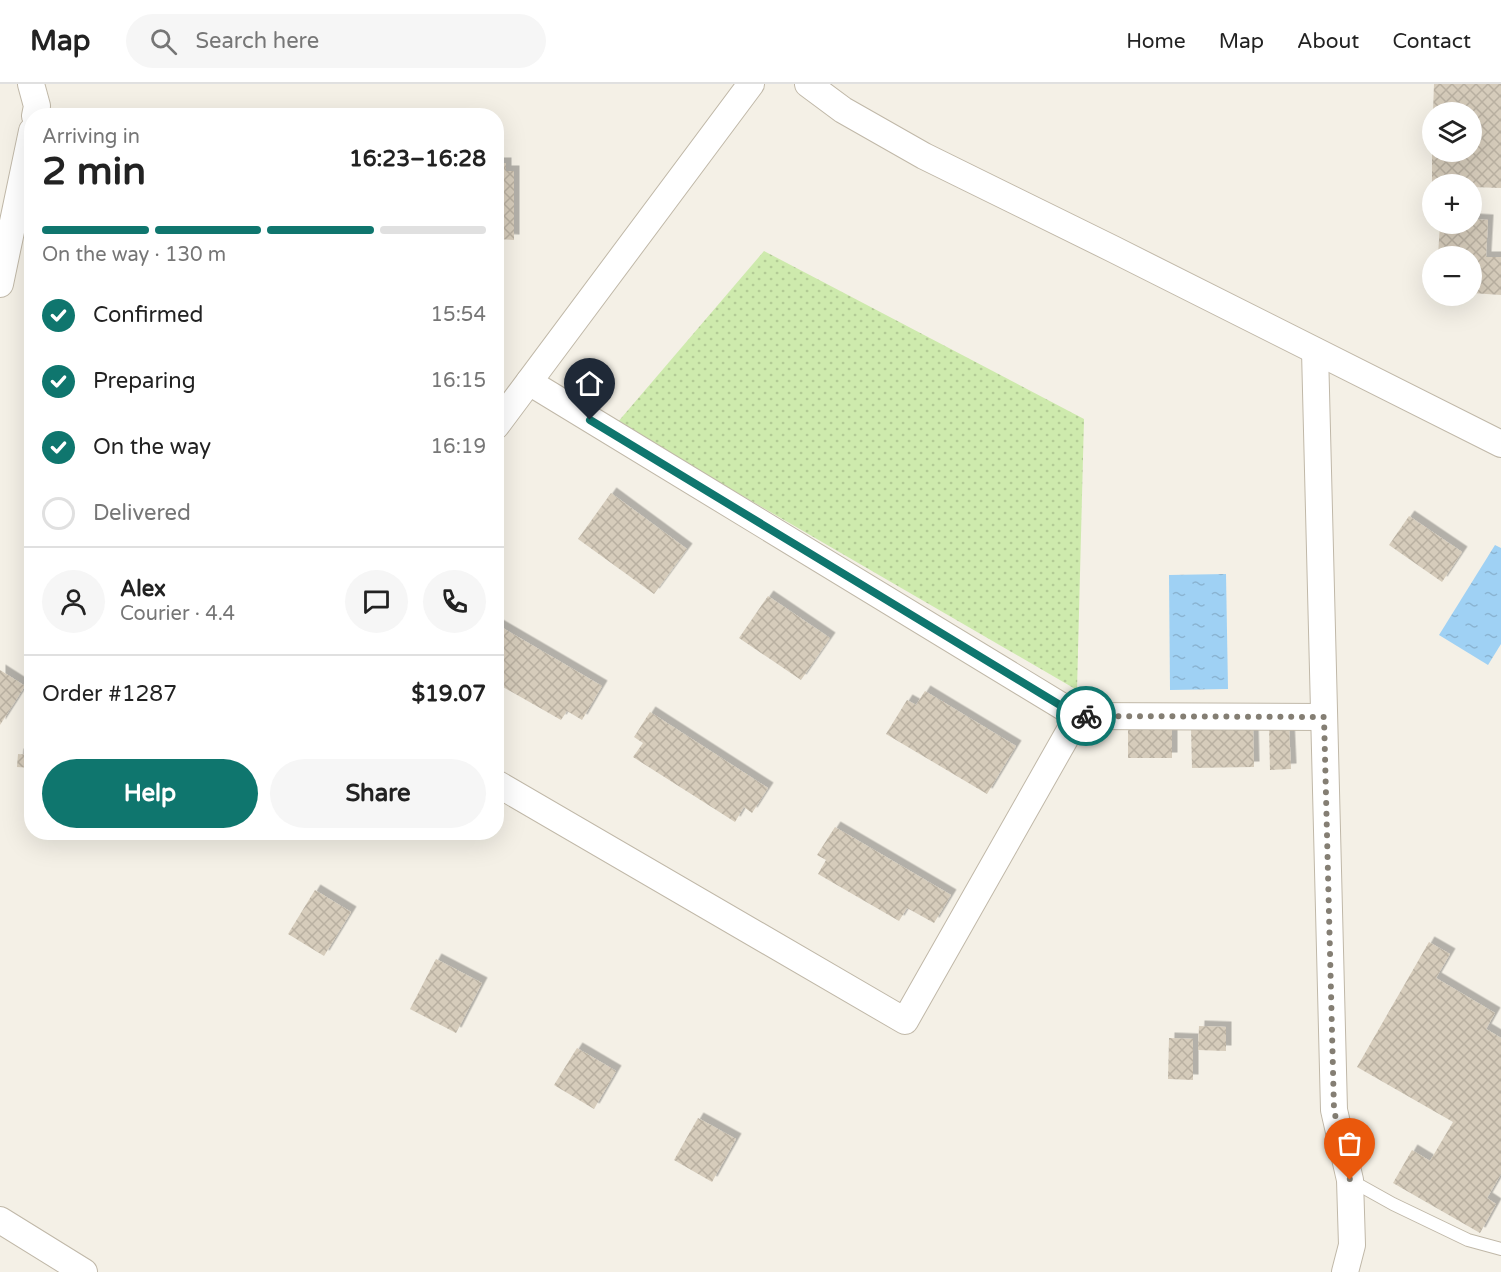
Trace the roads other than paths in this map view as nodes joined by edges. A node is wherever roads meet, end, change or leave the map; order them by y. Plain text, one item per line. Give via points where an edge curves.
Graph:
1 (31, 84) edge
2 (751, 84) edge
3 (808, 84) edge
4 (37, 108) edge
5 (24, 169) edge
6 (0, 284) edge
7 (1315, 351) junction
8 (529, 382) junction
9 (504, 415) edge
10 (1501, 444) edge
11 (1078, 716) junction
12 (1324, 717) junction
13 (504, 788) edge
14 (1350, 1180) junction
15 (0, 1220) edge
16 (1501, 1249) edge
17 (84, 1272) edge
18 (1345, 1272) edge

1 - 4 street
2 - 8 street
3 - 7 street via 843,110 924,156
5 - 6 street
7 - 10 street
7 - 12 street
8 - 9 street
8 - 11 street
11 - 12 street
11 - 13 street via 905,1021
12 - 14 street via 1334,1110
14 - 16 lane via 1468,1240
14 - 18 street via 1352,1245
15 - 17 street

